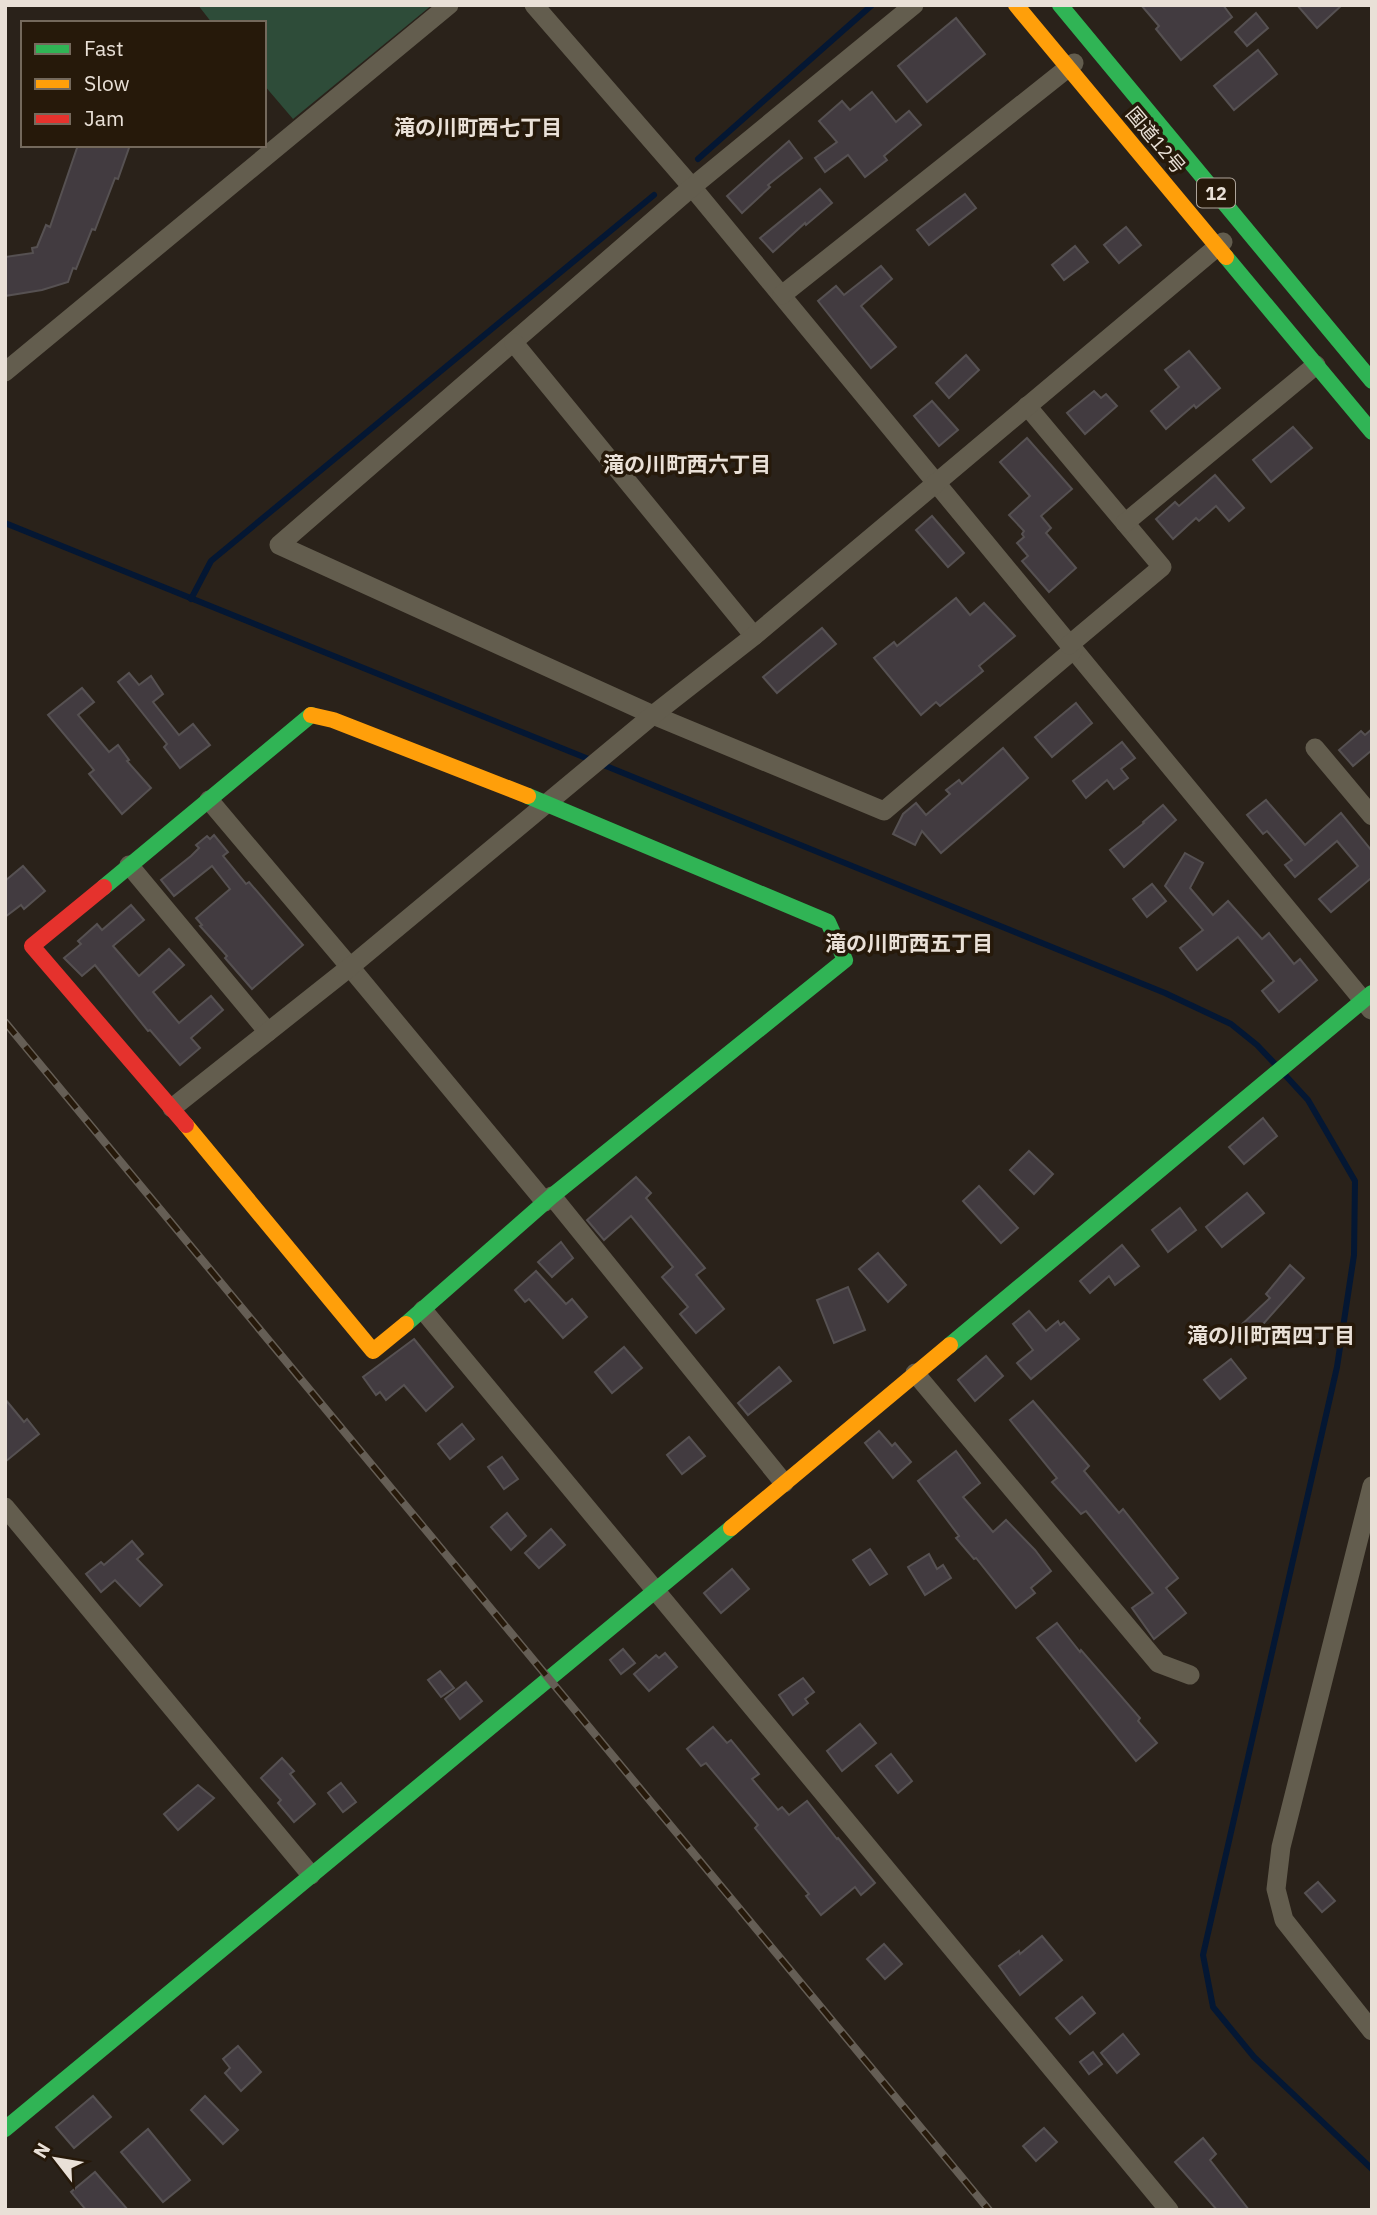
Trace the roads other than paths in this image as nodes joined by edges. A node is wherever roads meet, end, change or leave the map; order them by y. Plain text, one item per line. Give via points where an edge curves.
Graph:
1 (449, 5) edge
2 (534, 5) edge
3 (914, 5) edge
4 (1016, 5) edge
5 (1060, 5) edge
6 (1094, 47) junction
7 (1068, 68) junction
8 (692, 187) junction
9 (1243, 226) junction
10 (1218, 245) junction
11 (782, 295) junction
12 (514, 343) junction
13 (1316, 365) junction
14 (5, 372) edge
15 (1372, 381) edge
16 (1027, 406) junction
17 (1372, 432) edge
18 (934, 483) junction
19 (1125, 523) junction
20 (754, 636) junction
21 (1071, 648) junction
22 (653, 715) junction
23 (1315, 748) dead end
24 (209, 800) junction
25 (546, 803) junction
26 (1372, 816) edge
27 (129, 865) junction
28 (350, 967) junction
29 (1369, 1001) edge
30 (268, 1032) junction
31 (172, 1108) junction
32 (548, 1199) junction
33 (424, 1310) junction
34 (915, 1373) junction
35 (784, 1483) junction
36 (1372, 1486) edge
37 (5, 1507) edge
38 (656, 1591) junction
39 (1190, 1675) dead end
40 (311, 1875) junction
41 (1372, 2031) edge
42 (5, 2129) edge
43 (1170, 2210) edge

1 - 14 street
2 - 8 street
3 - 8 street
4 - 7 main road, 国道12号 / 12
5 - 6 main road, 国道12号 / 12
6 - 7 street
6 - 9 main road, 国道12号 / 12
7 - 10 main road, 国道12号 / 12
7 - 11 street
8 - 11 street
8 - 12 street
9 - 10 street
9 - 15 main road, 国道12号 / 12
10 - 13 main road, 国道12号 / 12
10 - 16 street
11 - 18 street
12 - 20 street
12 - 22 street via 279,545
13 - 17 main road, 国道12号 / 12
13 - 19 street
16 - 18 street
16 - 19 street
18 - 20 street
18 - 21 street
19 - 21 street via 1162,567
20 - 22 street
21 - 22 street via 884,811
21 - 29 street
22 - 25 street
23 - 26 street
24 - 25 main road via 312,715
24 - 27 main road
24 - 28 street
25 - 28 street
25 - 32 main road via 828,922 845,960
27 - 30 street
27 - 31 main road via 32,946
28 - 30 street
28 - 32 street
29 - 34 main road
30 - 31 street
31 - 33 main road via 373,1351
32 - 33 main road
32 - 35 street
33 - 38 street
34 - 35 main road
34 - 39 street via 1158,1663
35 - 38 main road
36 - 41 street via 1281,1847 1276,1889 1284,1920
37 - 40 street
38 - 40 main road
38 - 43 street
40 - 42 main road

